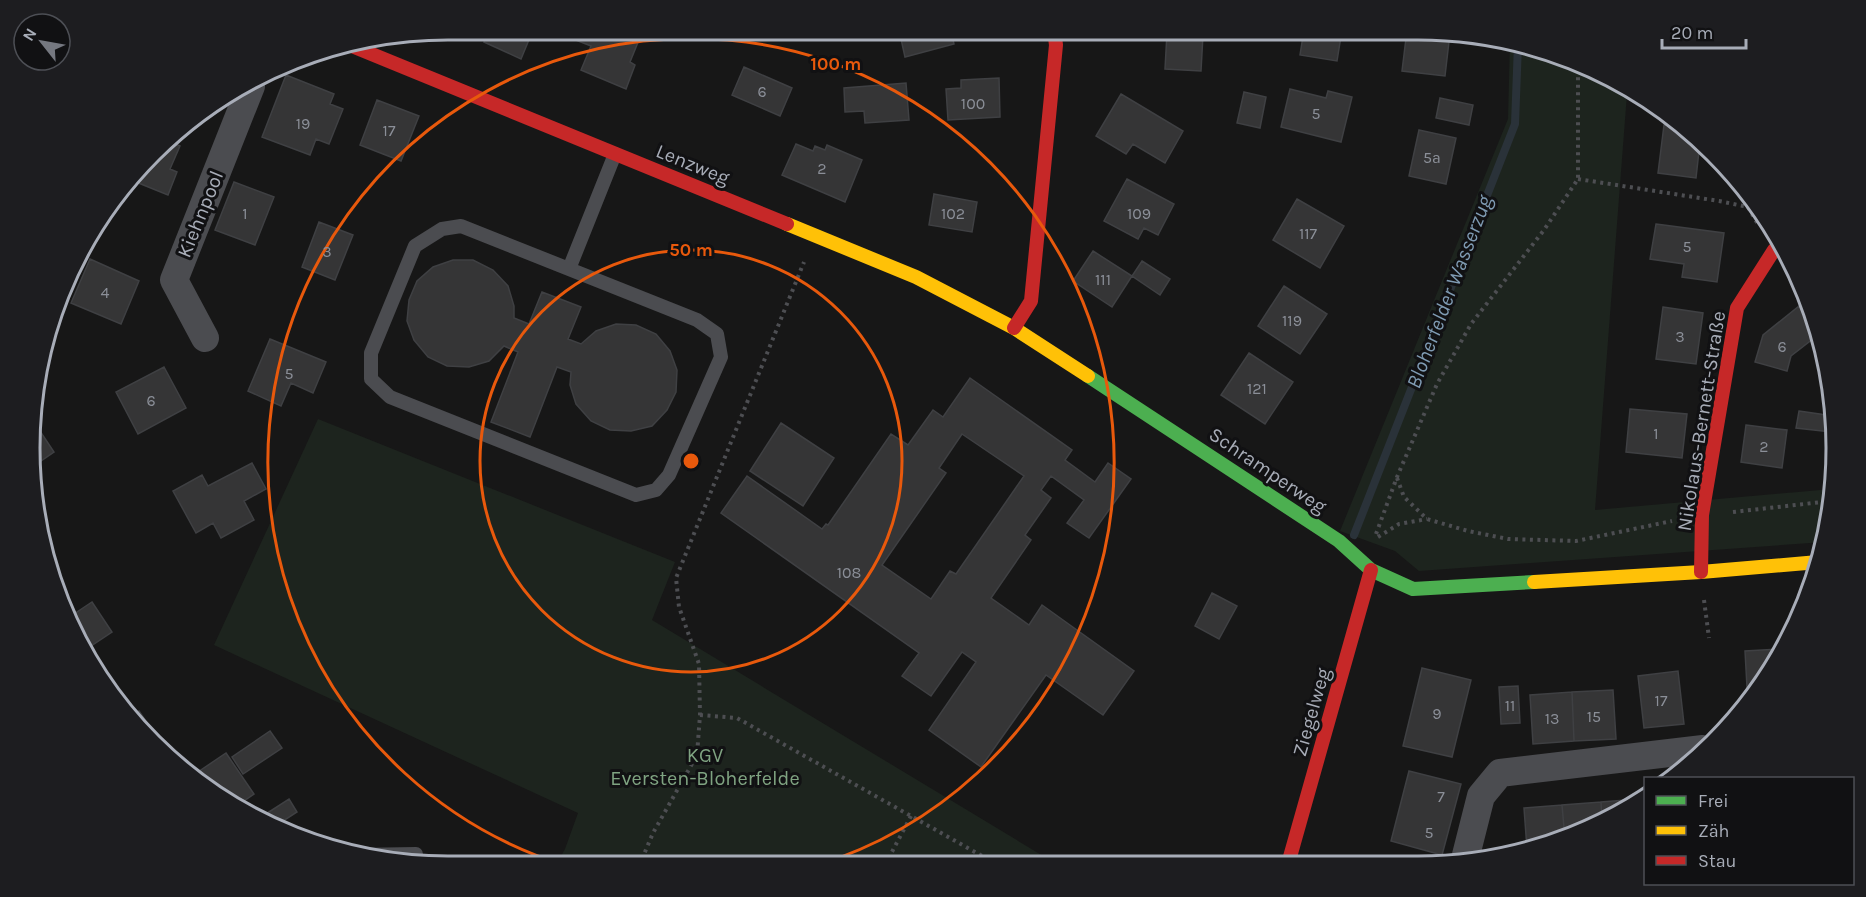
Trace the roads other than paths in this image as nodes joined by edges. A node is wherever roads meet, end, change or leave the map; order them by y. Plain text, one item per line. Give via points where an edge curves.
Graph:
1 (1055, 40) edge
2 (361, 50) edge
3 (248, 93) edge
4 (615, 154) junction
5 (1775, 252) edge
6 (569, 269) junction
7 (1014, 328) junction
8 (205, 338) dead end
9 (1809, 563) edge
10 (1371, 570) junction
11 (1701, 572) junction
12 (1692, 750) edge
13 (406, 854) edge
14 (416, 854) dead end
15 (1466, 854) edge
16 (1290, 856) edge

1 - 7 street via 1031,301
2 - 4 street, Lenzweg
3 - 8 street, Kiehnpool via 174,280
4 - 6 lane
4 - 7 street, Lenzweg via 916,277
5 - 11 street, Nikolaus-Bernett-Straße via 1737,308 1702,515
6 - 6 lane via 461,226 442,229 415,246 371,353 371,379 390,397 636,495 656,490 669,475 721,357 717,334 697,320
7 - 10 street, Schramperweg via 1340,541
9 - 11 street, Schramperweg
10 - 11 street, Schramperweg via 1413,590
10 - 16 street, Ziegelweg
12 - 15 street via 1500,773 1481,796
13 - 14 lane

